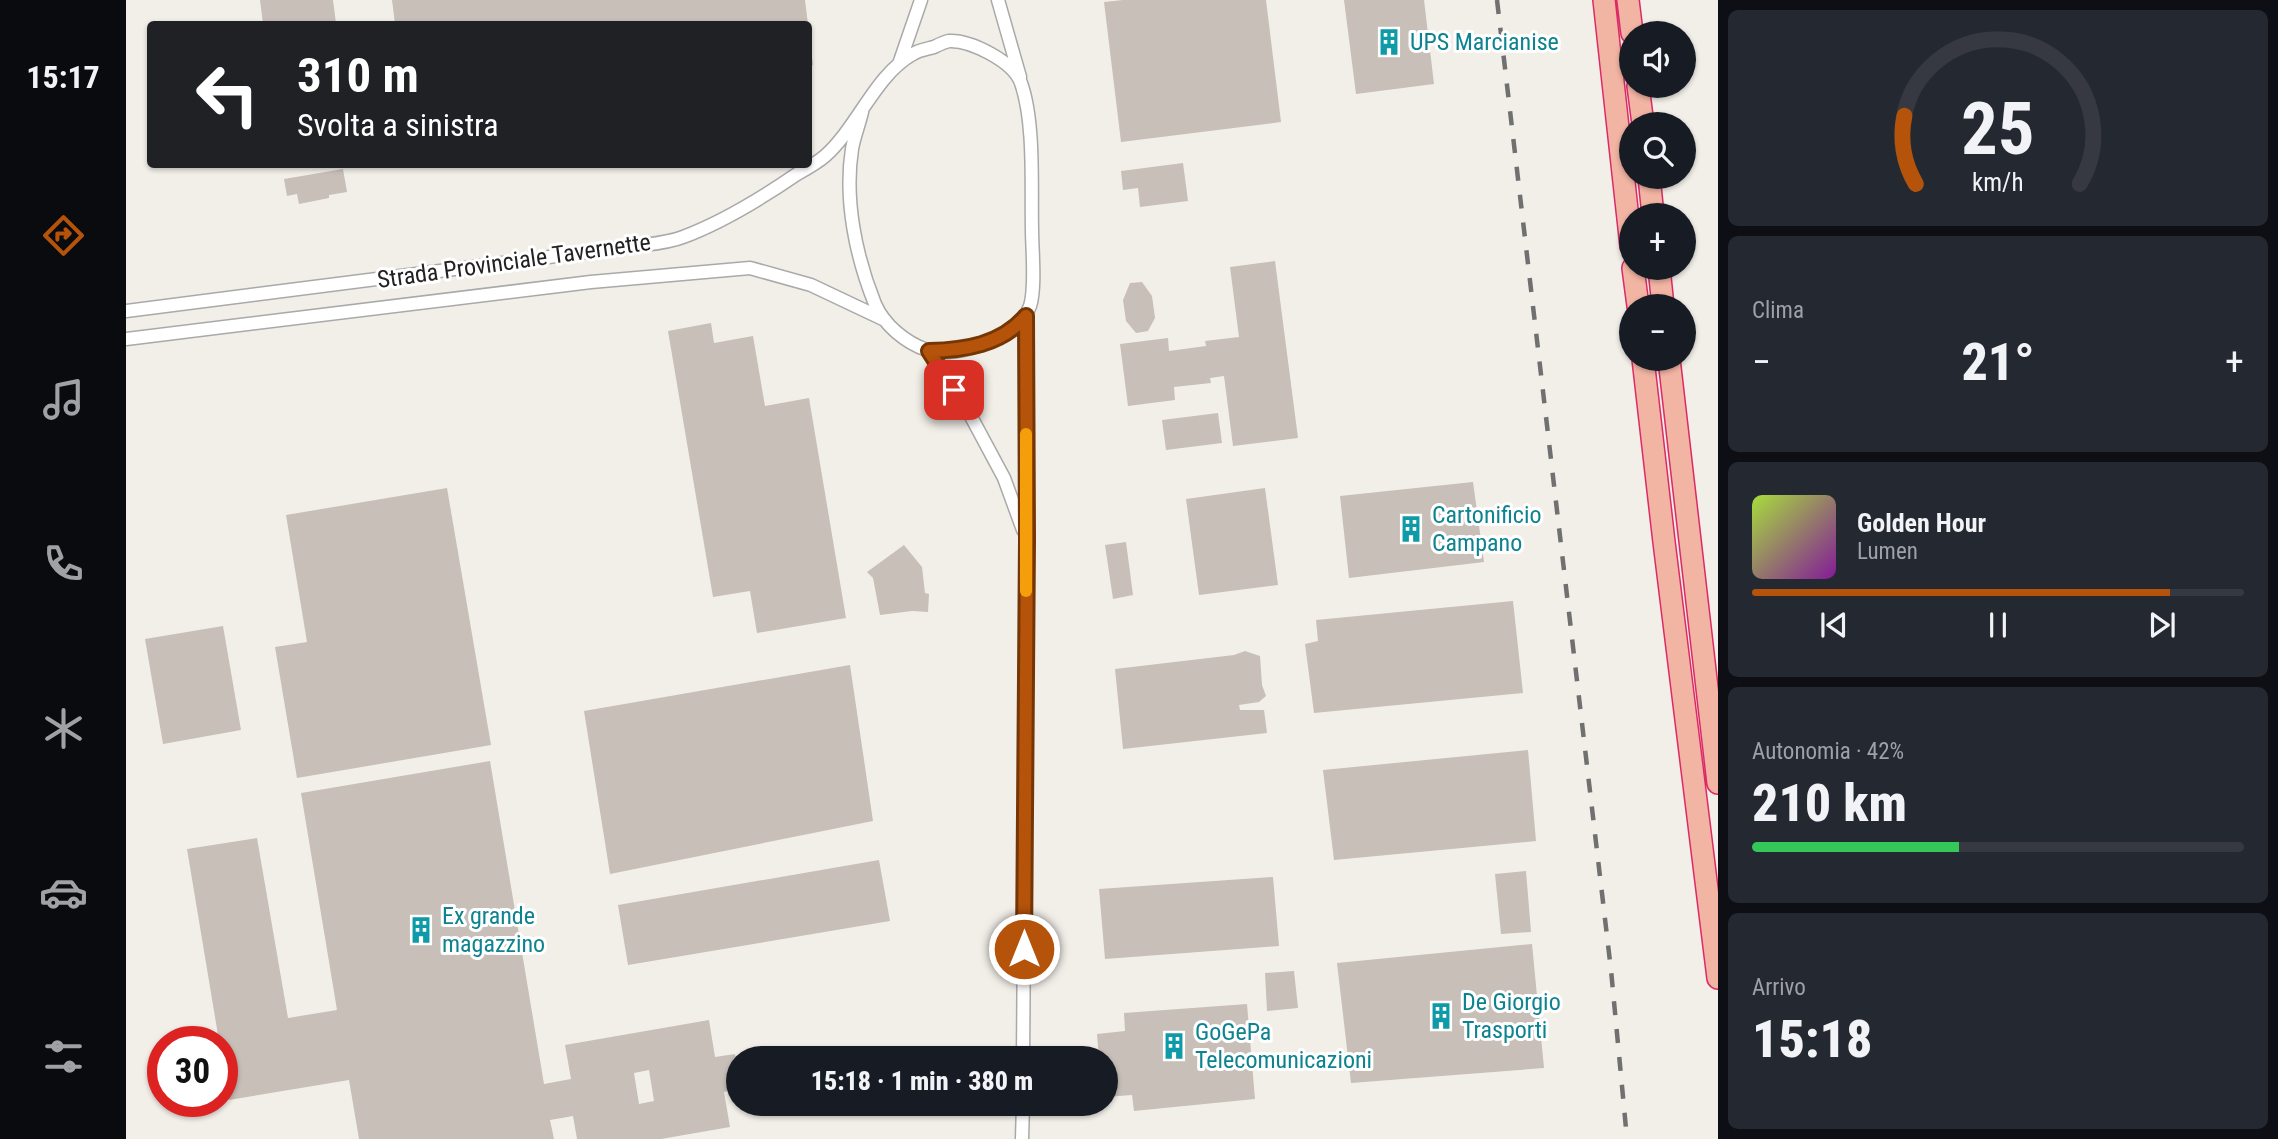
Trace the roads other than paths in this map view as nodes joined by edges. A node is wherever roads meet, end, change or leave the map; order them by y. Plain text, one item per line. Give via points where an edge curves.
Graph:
1 (921, 0) edge
2 (998, 0) edge
3 (1604, 0) edge
4 (1628, 0) edge
5 (1631, 21) edge
6 (899, 64) junction
7 (1021, 81) junction
8 (862, 113) junction
9 (812, 165) edge
10 (807, 168) edge
11 (1626, 203) edge
12 (126, 311) edge
13 (1026, 316) junction
14 (885, 320) junction
15 (126, 339) edge
16 (929, 351) junction
17 (1644, 371) edge
18 (1670, 371) edge
19 (1027, 539) junction
20 (1718, 783) edge
21 (1718, 978) edge
22 (1023, 1046) edge
23 (1023, 1116) edge
24 (1022, 1139) edge

1 - 6 street
2 - 7 street
3 - 11 highway
4 - 5 highway
6 - 7 street via 914,53 949,41 979,47 1001,60
6 - 8 street
7 - 13 street via 1029,121 1033,264
8 - 9 street, Strada Provinciale Tavernette
8 - 14 street via 852,149 849,195 866,278
10 - 12 street, Strada Provinciale Tavernette via 680,238
13 - 16 street via 993,341 956,351
13 - 19 street
14 - 15 street, Strada Provinciale Tavernette via 811,285 750,268 591,282
14 - 16 street via 903,337
16 - 19 street via 1004,478
17 - 21 highway
18 - 20 highway
19 - 22 street
23 - 24 street

